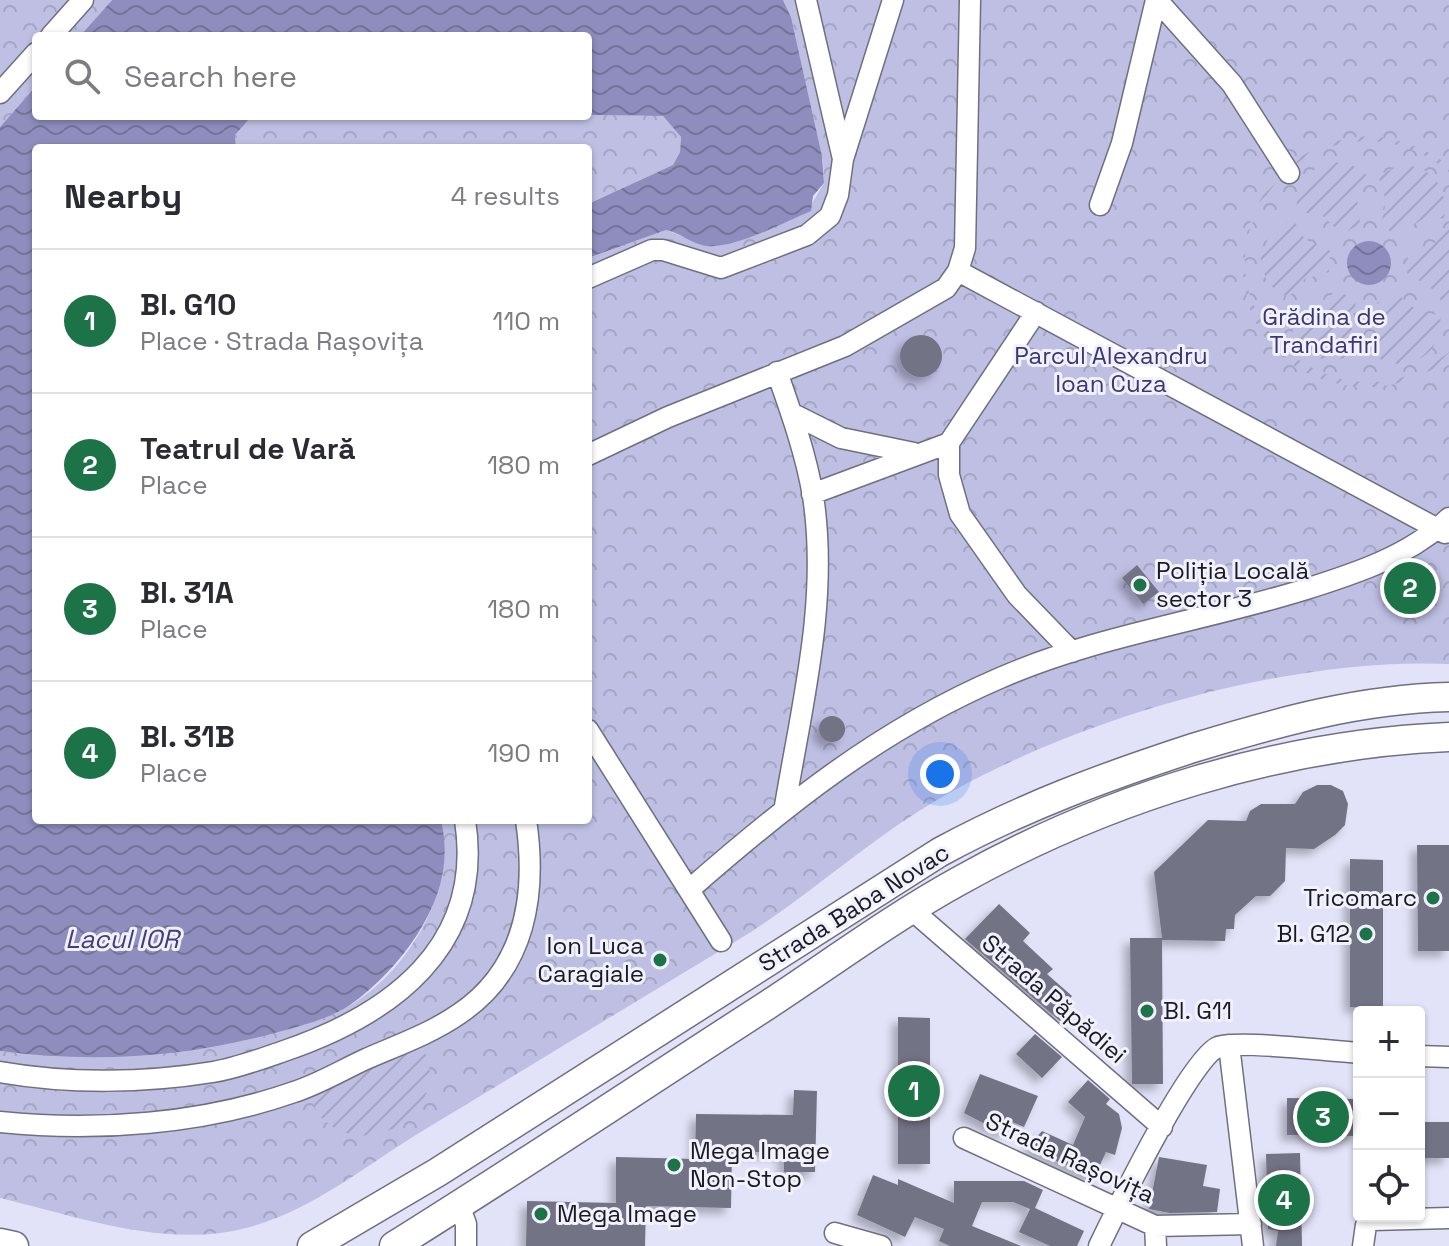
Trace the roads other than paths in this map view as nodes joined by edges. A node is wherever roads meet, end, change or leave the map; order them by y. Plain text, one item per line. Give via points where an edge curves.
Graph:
1 (83, 0) edge
2 (806, 0) edge
3 (893, 0) edge
4 (970, 0) edge
5 (1157, 0) edge
6 (55, 32) edge
7 (32, 57) edge
8 (0, 93) edge
9 (843, 159) junction
10 (1289, 173) dead end
11 (1100, 205) dead end
12 (958, 271) junction
13 (592, 276) edge
14 (1036, 312) junction
15 (777, 372) junction
16 (791, 413) junction
17 (949, 443) junction
18 (592, 453) edge
19 (914, 453) junction
20 (812, 494) junction
21 (1445, 527) edge
22 (1072, 652) junction
23 (1449, 697) edge
24 (592, 736) edge
25 (1449, 737) edge
26 (785, 806) junction
27 (465, 824) edge
28 (527, 824) edge
29 (690, 889) junction
30 (912, 910) junction
31 (721, 941) dead end
32 (1229, 1045) junction
33 (1353, 1053) edge
34 (1425, 1056) edge
35 (1449, 1057) edge
36 (0, 1072) edge
37 (0, 1122) edge
38 (1162, 1127) junction
39 (964, 1138) dead end
40 (391, 1200) junction
41 (459, 1205) junction
42 (1118, 1208) junction
43 (1449, 1218) edge
44 (1251, 1224) junction
45 (835, 1233) dead end
46 (1155, 1236) edge
47 (0, 1243) edge
48 (14, 1246) edge
49 (312, 1246) edge
50 (340, 1246) edge
51 (394, 1246) edge
52 (466, 1246) edge
53 (881, 1246) edge
54 (1099, 1246) edge
55 (1253, 1246) edge
56 (1363, 1246) edge

1 - 6 street
2 - 9 street
3 - 9 street
4 - 12 street via 965,248
5 - 10 street via 1232,84
5 - 11 street via 1122,143
7 - 8 street
9 - 13 street via 835,206 807,235 721,268 652,250
12 - 14 street
12 - 15 street via 946,288 845,346
14 - 17 street
14 - 21 street
15 - 16 street
15 - 18 street
16 - 19 street via 841,438
16 - 20 street
17 - 19 street
17 - 22 street via 951,483 960,514 1017,595
19 - 20 street
20 - 26 street via 818,542 814,641
21 - 22 street via 1360,572
22 - 26 street via 1000,678 900,729
23 - 40 main road, Strada Baba Novac via 1352,706 1254,727 1085,783 1001,820 940,852
24 - 29 street
25 - 30 main road, Strada Baba Novac via 1348,745 1186,786 1055,834 958,881
26 - 29 street
27 - 36 street via 467,869 456,917 411,980 357,1022 215,1072 117,1080
28 - 37 street via 531,894 517,942 471,1005 415,1040 296,1092 221,1112 80,1124
29 - 31 street
30 - 38 street, Strada Păpădiei
30 - 41 main road, Strada Baba Novac
32 - 33 street
32 - 38 street via 1209,1053
32 - 44 street
34 - 35 street
38 - 42 street
39 - 42 street, Strada Rașovița
40 - 49 main road, Strada Baba Novac
40 - 50 main road
41 - 51 main road, Strada Baba Novac
41 - 52 street
42 - 46 street, Strada Rașovița
42 - 54 street
43 - 56 street via 1372,1220 1366,1225
44 - 46 street, Strada Rașovița
44 - 55 street
45 - 53 street
47 - 48 main road

